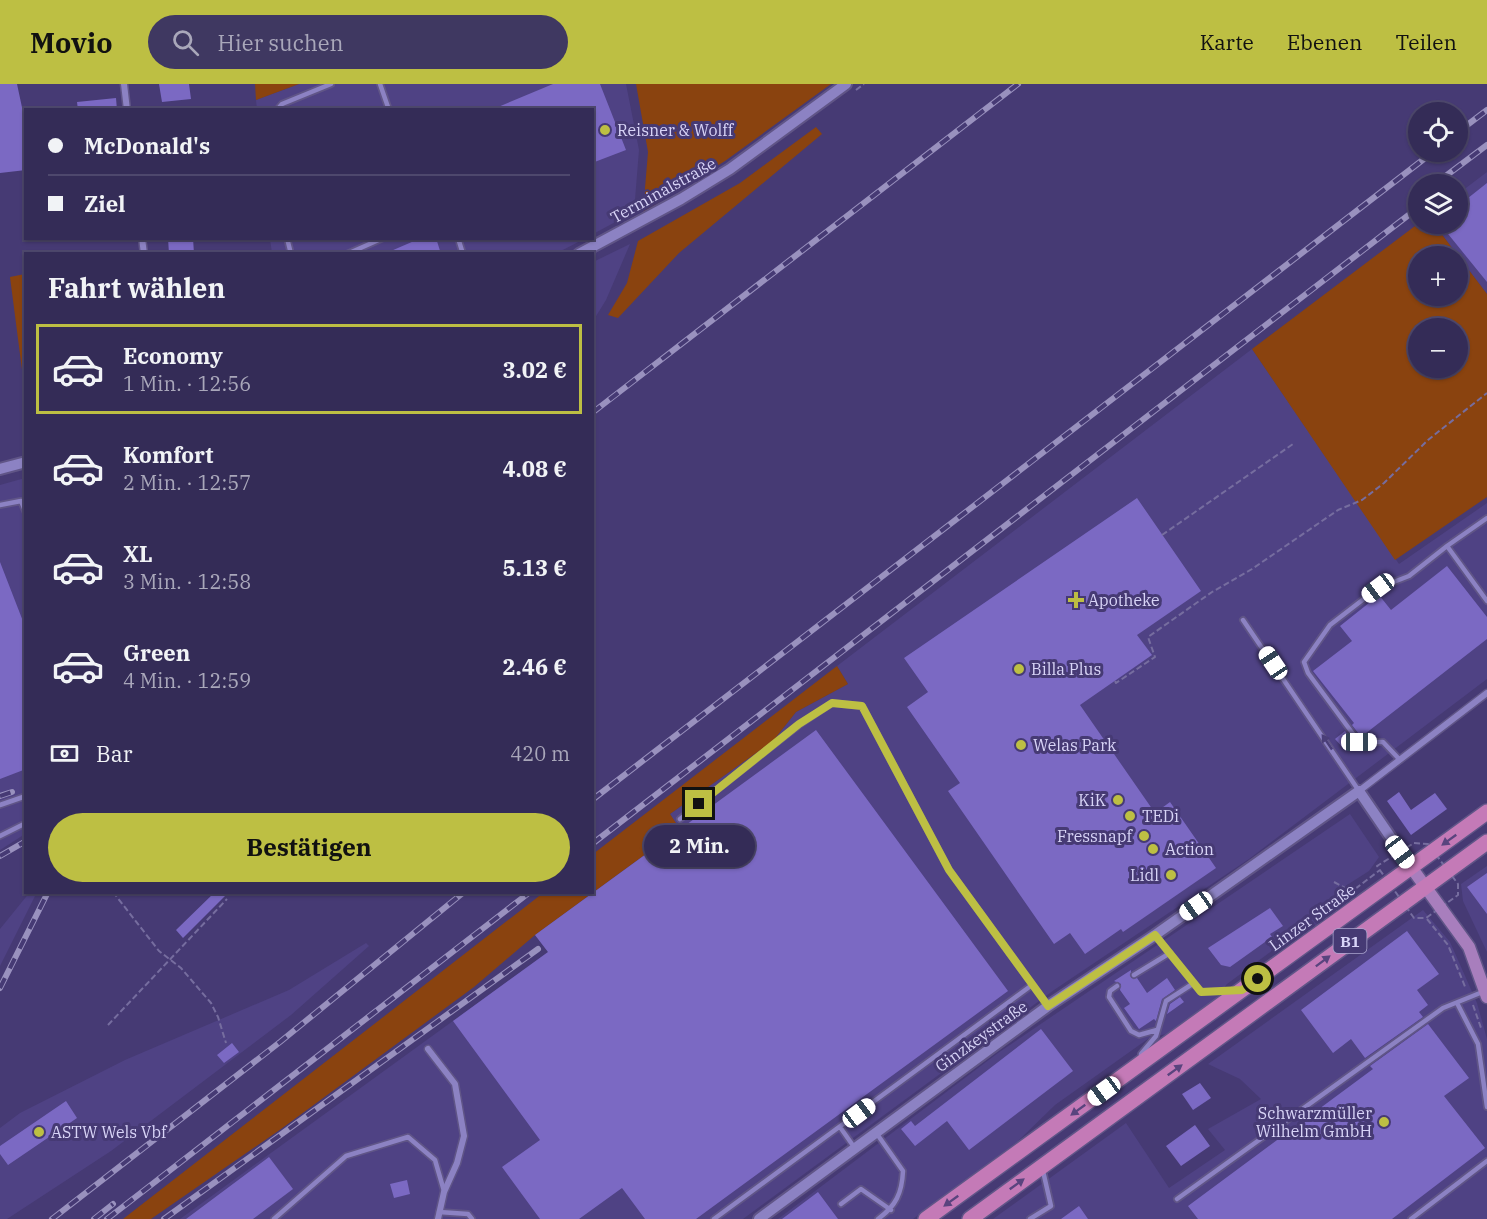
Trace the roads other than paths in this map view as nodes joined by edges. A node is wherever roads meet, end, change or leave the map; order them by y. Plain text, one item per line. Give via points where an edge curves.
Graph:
1 (124, 84) edge
2 (331, 84) edge
3 (380, 84) edge
4 (846, 84) edge
5 (127, 108) edge
6 (279, 108) edge
7 (388, 108) edge
8 (378, 240) edge
9 (352, 252) edge
10 (583, 252) edge
11 (24, 463) edge
12 (0, 469) edge
13 (0, 506) edge
14 (24, 508) edge
15 (1487, 518) edge
16 (1446, 546) junction
17 (1487, 601) edge
18 (1243, 620) dead end
19 (1487, 693) edge
20 (1401, 761) junction
21 (1359, 791) junction
22 (24, 797) edge
23 (0, 806) edge
24 (1487, 812) edge
25 (680, 819) dead end
26 (24, 824) dead end
27 (0, 837) edge
28 (1487, 842) edge
29 (1411, 867) junction
30 (1425, 886) junction
31 (1155, 935) junction
32 (1170, 952) junction
33 (1134, 975) dead end
34 (1194, 983) junction
35 (1032, 985) junction
36 (1117, 986) dead end
37 (1242, 990) junction
38 (1486, 992) edge
39 (1457, 1003) junction
40 (1048, 1006) junction
41 (1157, 1030) junction
42 (428, 1048) dead end
43 (1140, 1065) junction
44 (1487, 1107) edge
45 (840, 1127) junction
46 (876, 1132) junction
47 (854, 1148) junction
48 (1487, 1161) edge
49 (1041, 1166) junction
50 (444, 1192) junction
51 (1177, 1198) dead end
52 (841, 1204) dead end
53 (891, 1209) junction
54 (438, 1216) edge
55 (274, 1219) edge
56 (472, 1219) edge
57 (714, 1219) edge
58 (759, 1219) edge
59 (878, 1219) edge
60 (926, 1219) edge
61 (970, 1219) edge
62 (1030, 1219) edge
63 (1411, 1219) edge

1 - 5 street
2 - 6 lane
3 - 7 lane
4 - 10 street, Terminalstraße via 730,169
8 - 9 lane
11 - 12 street
13 - 14 lane via 21,501
15 - 16 lane
16 - 17 lane
16 - 20 lane via 1409,576 1378,588 1330,625 1304,662 1359,742 1383,742
21 -> 18 lane
19 - 20 street, Ginzkeystraße
20 - 21 street, Ginzkeystraße
21 - 29 street
21 - 31 street, Ginzkeystraße
22 - 23 lane
24 -> 29 main road, Linzer Straße / B1
25 - 35 lane via 799,724 832,703 862,706 949,870
26 - 27 lane
28 - 30 main road, B1
29 - 30 main road
29 - 37 main road, Linzer Straße / B1
30 - 38 main road via 1469,947
49 -> 30 main road, B1
31 - 32 lane
31 - 40 street, Ginzkeystraße
32 - 33 lane
32 - 34 lane
34 - 37 lane via 1201,992
34 - 41 lane via 1166,1001
35 - 40 lane
35 - 45 lane
36 - 41 lane via 1109,997 1131,1030 1139,1035
37 - 43 main road, Linzer Straße / B1
38 - 39 lane
39 - 44 lane via 1478,1044
39 - 51 lane via 1443,1008
40 - 46 street, Ginzkeystraße
41 - 43 lane via 1141,1054
42 - 50 street via 456,1084 464,1136
43 -> 60 main road, Linzer Straße / B1
45 - 47 lane
45 - 57 lane
46 - 47 street, Ginzkeystraße
46 - 53 lane via 903,1171 902,1190
47 - 58 street, Ginzkeystraße
48 - 63 lane
61 -> 49 main road, B1
49 - 62 lane via 1051,1206
50 - 54 street
50 - 55 lane via 435,1160 408,1137 346,1156
52 - 53 lane via 861,1189
53 - 59 lane
54 - 56 lane via 468,1214

